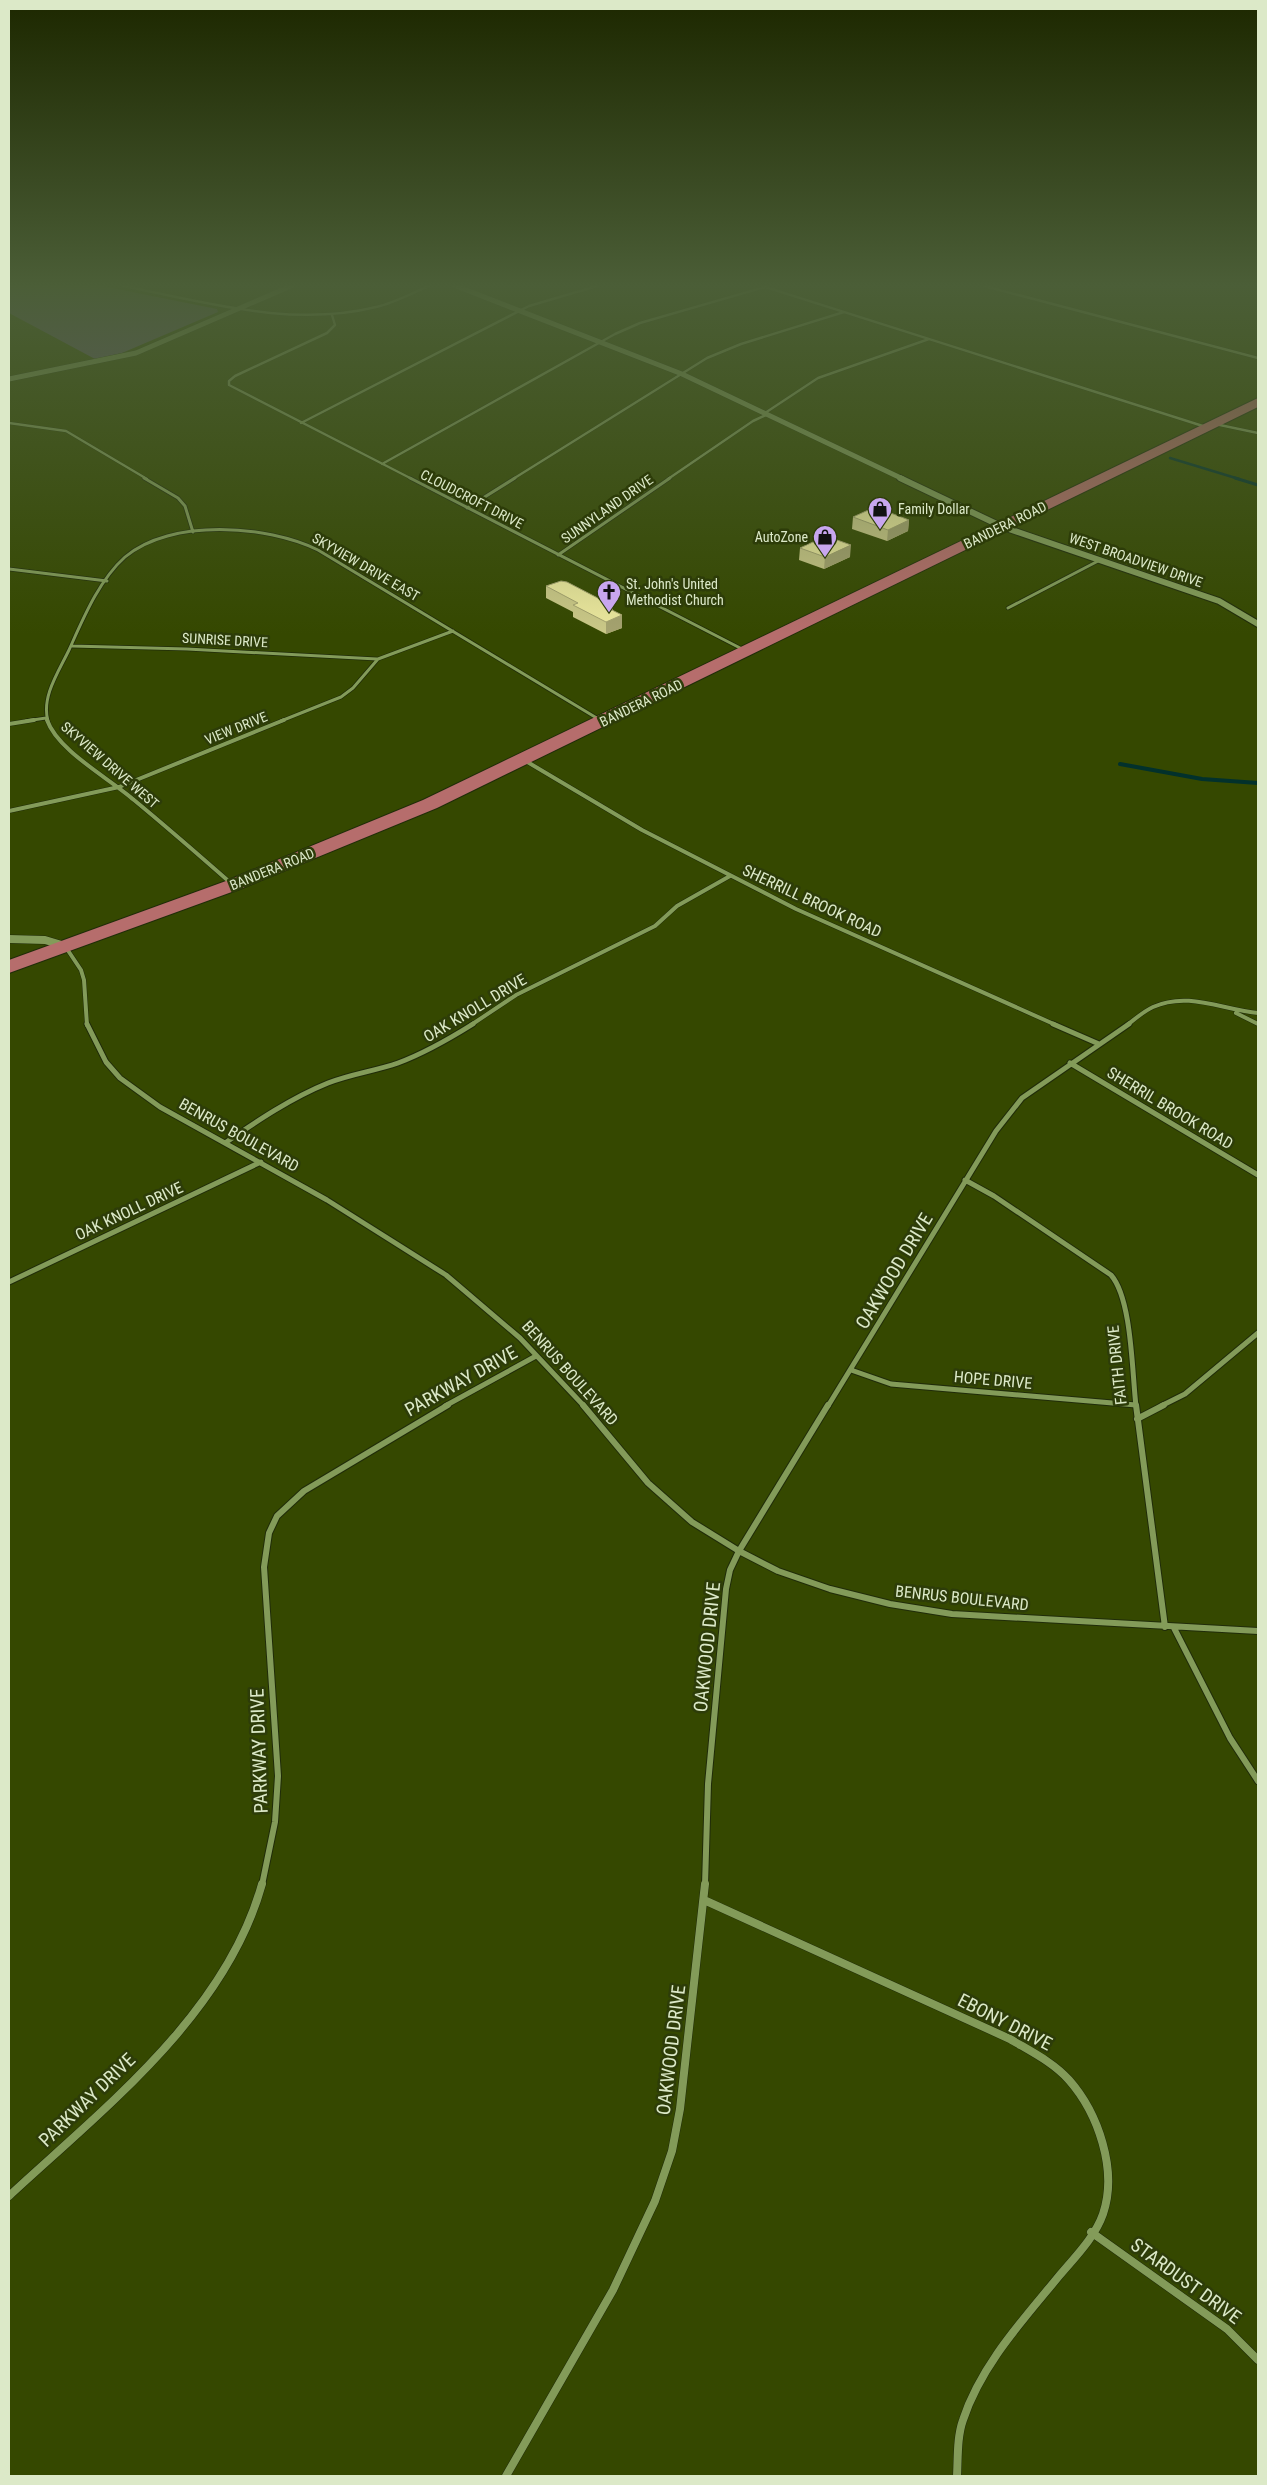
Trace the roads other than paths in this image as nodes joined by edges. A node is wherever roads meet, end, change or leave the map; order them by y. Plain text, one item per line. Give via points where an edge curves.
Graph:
1 (263, 402) edge
2 (342, 402) edge
3 (494, 402) edge
4 (637, 402) edge
5 (743, 402) edge
6 (783, 402) edge
7 (1133, 402) edge
8 (1258, 402) edge
9 (767, 413) junction
10 (9, 423) edge
11 (301, 423) junction
12 (1210, 426) junction
13 (1258, 433) edge
14 (382, 464) junction
15 (467, 508) junction
16 (1003, 527) junction
17 (193, 532) junction
18 (558, 555) junction
19 (1100, 560) junction
20 (9, 570) edge
21 (107, 580) junction
22 (1008, 608) dead end
23 (1258, 624) edge
24 (453, 631) junction
25 (72, 646) junction
26 (747, 651) junction
27 (378, 659) junction
28 (46, 718) junction
29 (603, 721) junction
30 (9, 724) edge
31 (524, 760) junction
32 (119, 787) junction
33 (9, 811) edge
34 (730, 876) junction
35 (233, 885) junction
36 (9, 940) edge
37 (65, 946) junction
38 (9, 967) edge
39 (1231, 1010) junction
40 (1258, 1013) edge
41 (1258, 1024) edge
42 (1099, 1044) junction
43 (1070, 1063) junction
44 (225, 1142) junction
45 (261, 1162) junction
46 (1258, 1175) edge
47 (965, 1180) junction
48 (9, 1282) edge
49 (1258, 1333) edge
50 (536, 1356) junction
51 (851, 1370) junction
52 (1136, 1405) junction
53 (1137, 1419) junction
54 (739, 1551) junction
55 (1165, 1628) junction
56 (1174, 1628) junction
57 (1258, 1631) edge
58 (1258, 1781) edge
59 (704, 1900) junction
60 (9, 2196) edge
61 (1091, 2232) junction
62 (1258, 2360) edge
63 (506, 2476) edge
64 (957, 2476) edge

1 - 11 street, CLOUDCROFT DRIVE
2 - 11 street
3 - 14 street
4 - 15 street
5 - 9 street, WEST BROADVIEW DRIVE
6 - 9 street, SUNNYLAND DRIVE
7 - 12 street
8 - 12 main road, BANDERA ROAD
9 - 16 street, WEST BROADVIEW DRIVE
9 - 18 street, SUNNYLAND DRIVE
10 - 17 street via 66,431 178,498 185,506
11 - 14 street, CLOUDCROFT DRIVE
12 - 13 street
12 - 16 main road, BANDERA ROAD
14 - 15 street, CLOUDCROFT DRIVE
15 - 18 street, CLOUDCROFT DRIVE
16 - 19 street, WEST BROADVIEW DRIVE
16 - 26 main road, BANDERA ROAD
17 - 21 street, SKYVIEW DRIVE EAST via 155,541 135,550 125,557
17 - 24 street, SKYVIEW DRIVE EAST via 237,530 294,539
18 - 26 street, CLOUDCROFT DRIVE
19 - 22 street
19 - 23 street, WEST BROADVIEW DRIVE via 1218,601
20 - 21 street
21 - 25 street, SKYVIEW DRIVE WEST
24 - 27 street, VIEW DRIVE
24 - 29 street, SKYVIEW DRIVE EAST
25 - 27 street, SUNRISE DRIVE
25 - 28 street, SKYVIEW DRIVE WEST via 50,690
26 - 29 main road, BANDERA ROAD
27 - 32 street, VIEW DRIVE via 369,666 358,684 340,697
28 - 30 street
28 - 32 street, SKYVIEW DRIVE WEST via 56,734 79,756
29 - 31 main road, BANDERA ROAD
31 - 34 street, SHERRILL BROOK ROAD via 642,830
31 - 35 main road, BANDERA ROAD via 378,827
32 - 33 street, VIEW DRIVE
32 - 35 street, SKYVIEW DRIVE WEST
34 - 42 street, SHERRILL BROOK ROAD via 814,918
34 - 44 street, OAK KNOLL DRIVE via 677,906 655,926 516,995 445,1042 397,1063 325,1084 267,1114
35 - 37 main road, BANDERA ROAD
36 - 37 street via 45,940
37 - 38 main road, BANDERA ROAD
37 - 44 street, BENRUS BOULEVARD via 81,970 87,1027 106,1062 138,1093
39 - 40 street, OAKWOOD DRIVE
39 - 41 street
39 - 42 street, OAKWOOD DRIVE via 1177,1000 1153,1007
42 - 43 street, OAKWOOD DRIVE
43 - 46 street, SHERRIL BROOK ROAD
43 - 47 street, OAKWOOD DRIVE via 1012,1109
44 - 45 street, BENRUS BOULEVARD
45 - 48 street, OAK KNOLL DRIVE
45 - 50 street, BENRUS BOULEVARD via 446,1275 504,1321
47 - 51 street, OAKWOOD DRIVE
47 - 52 street, FAITH DRIVE via 1010,1206 1118,1283 1125,1304
49 - 53 street via 1185,1394
50 - 54 street, BENRUS BOULEVARD via 648,1483 692,1522
50 - 60 street, PARKWAY DRIVE via 330,1474 304,1491 277,1516 269,1533 264,1567 278,1808 263,1883 233,1956 177,2034
51 - 52 street, HOPE DRIVE via 891,1384
51 - 54 street, OAKWOOD DRIVE
52 - 53 street, FAITH DRIVE
53 - 55 street, FAITH DRIVE
54 - 55 street, BENRUS BOULEVARD via 778,1571 830,1589 890,1604 982,1617
54 - 59 street, OAKWOOD DRIVE via 726,1589 708,1784
55 - 56 street, BENRUS BOULEVARD
56 - 57 street
56 - 58 street via 1230,1738
59 - 61 street, EBONY DRIVE via 1010,2039 1056,2067 1090,2111 1104,2150 1107,2191 1103,2214
59 - 63 street, OAKWOOD DRIVE via 680,2109 672,2151 655,2201 613,2290
61 - 62 street, STARDUST DRIVE via 1227,2328
61 - 64 street, EBONY DRIVE via 1006,2341 976,2392 963,2421

